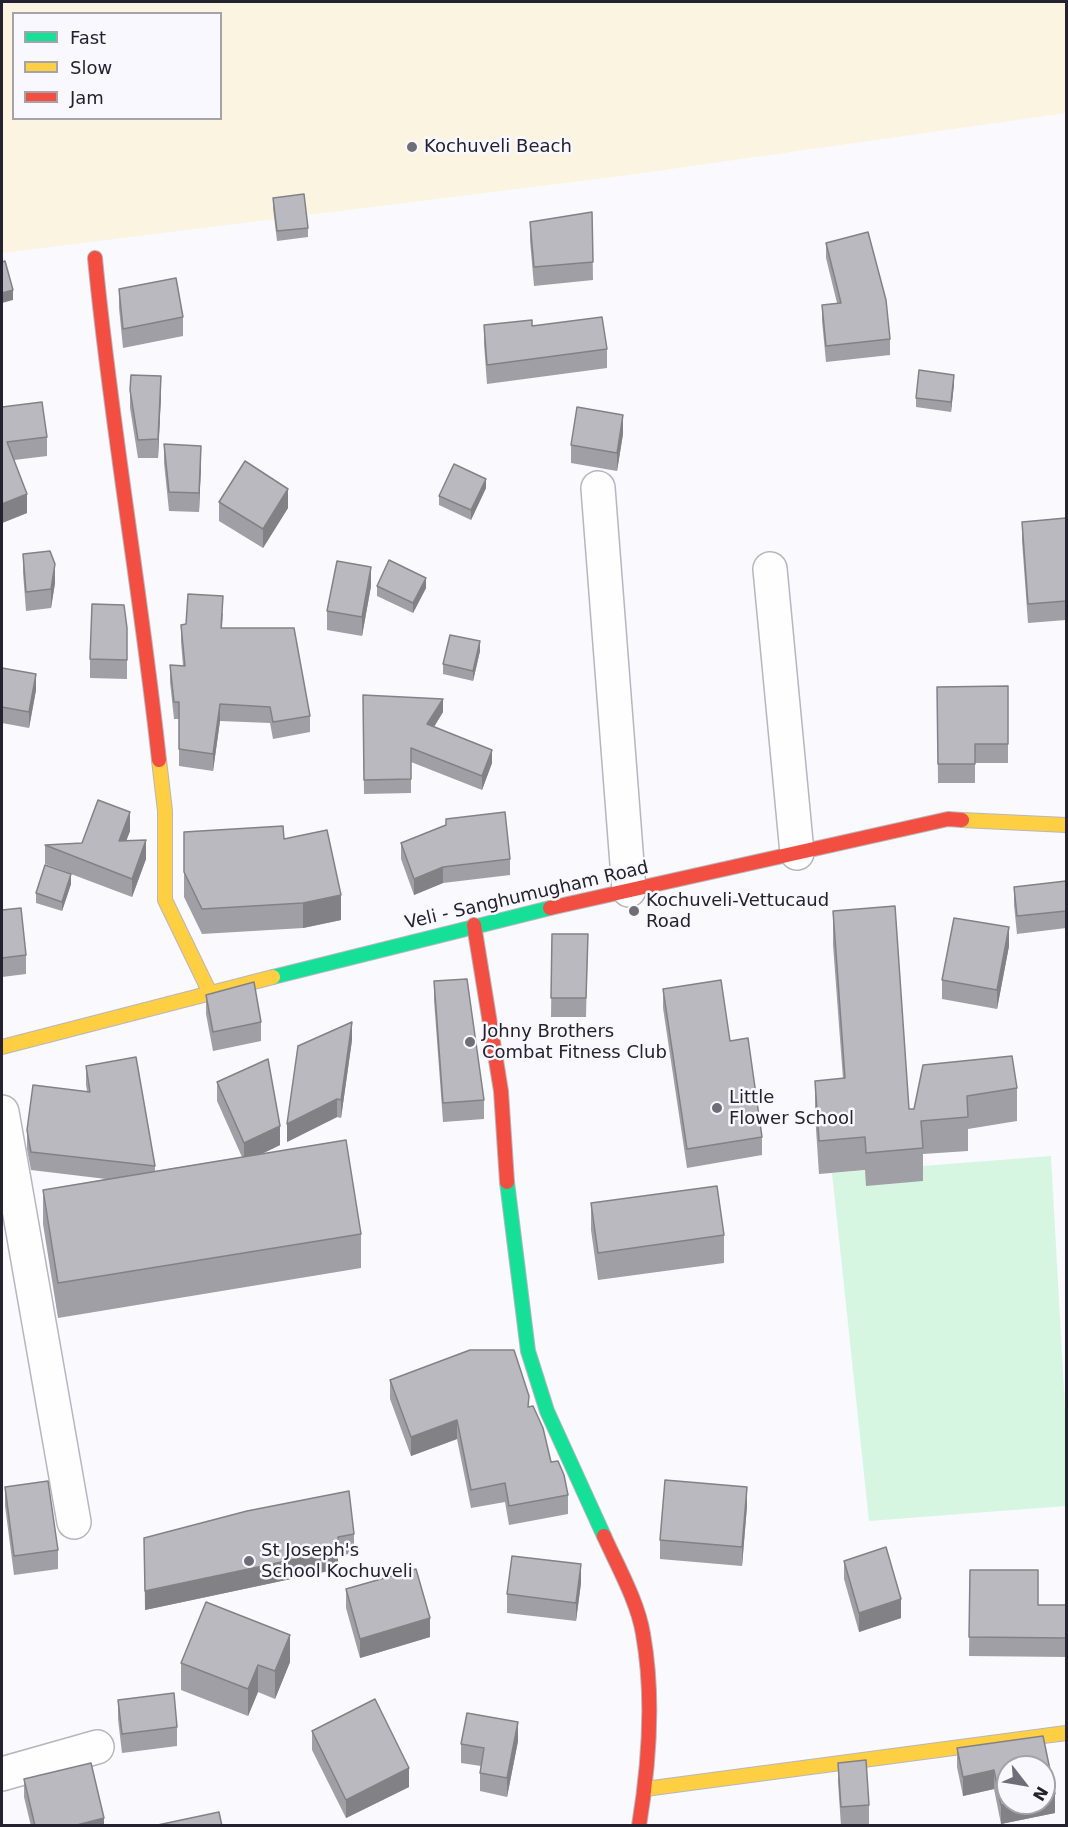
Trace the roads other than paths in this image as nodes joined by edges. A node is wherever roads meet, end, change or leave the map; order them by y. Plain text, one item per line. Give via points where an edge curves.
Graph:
1 (95, 258) dead end
2 (598, 488) dead end
3 (770, 569) dead end
4 (1066, 825) edge
5 (797, 853) junction
6 (629, 890) junction
7 (474, 925) junction
8 (210, 993) junction
9 (2, 1047) edge
10 (2, 1112) edge
11 (74, 1522) dead end
12 (1066, 1733) edge
13 (97, 1747) dead end
14 (2, 1774) edge
15 (645, 1789) junction
16 (638, 1825) edge

1 - 8 street via 106,372 164,800 165,900
2 - 6 street
3 - 5 street
4 - 5 street, Veli - Sanghumugham Road via 948,819
5 - 6 street, Veli - Sanghumugham Road
6 - 7 street, Veli - Sanghumugham Road
7 - 8 street, Veli - Sanghumugham Road
7 - 15 street via 501,1090 508,1207 528,1351 547,1411 623,1577 643,1632 648,1692
8 - 9 street, Veli - Sanghumugham Road
10 - 11 street
12 - 15 street
13 - 14 street
15 - 16 street

